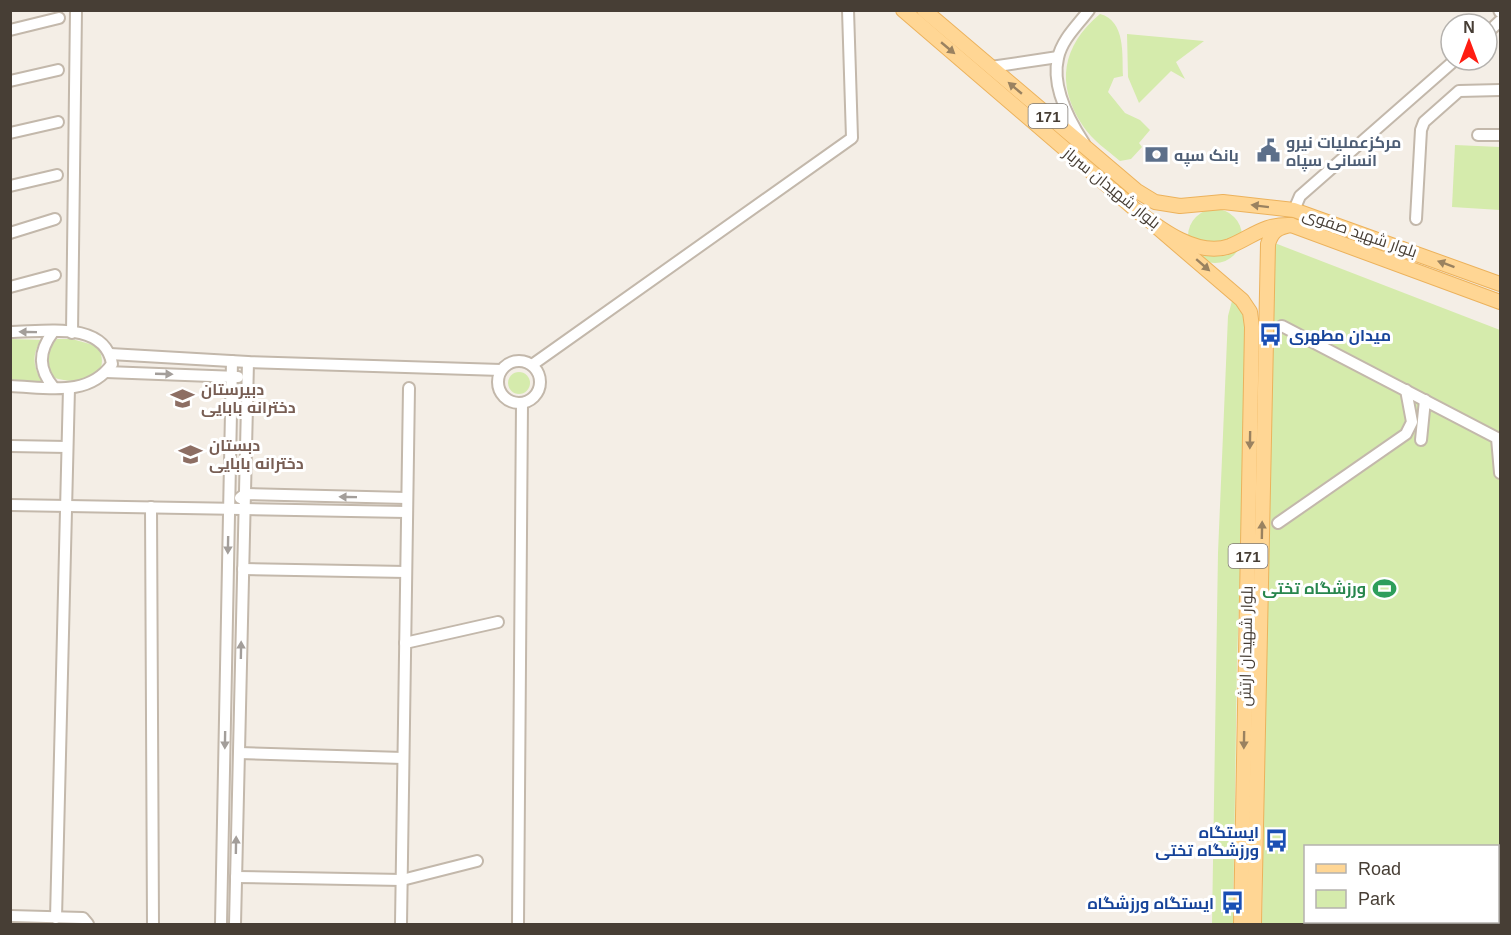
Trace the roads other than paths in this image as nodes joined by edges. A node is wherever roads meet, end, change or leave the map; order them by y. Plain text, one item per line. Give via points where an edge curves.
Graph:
1 (76, 10) edge
2 (848, 10) edge
3 (903, 10) edge
4 (924, 10) edge
5 (1089, 10) edge
6 (59, 18) dead end
7 (10, 30) edge
8 (1058, 57) junction
9 (991, 67) junction
10 (58, 70) dead end
11 (1441, 72) edge
12 (10, 81) edge
13 (1500, 90) edge
14 (58, 122) dead end
15 (10, 134) edge
16 (1478, 135) dead end
17 (1500, 135) edge
18 (1092, 153) junction
19 (57, 175) dead end
20 (10, 186) edge
21 (1180, 206) joint
22 (1294, 210) junction
23 (55, 219) dead end
24 (1416, 219) dead end
25 (1291, 225) junction
26 (1158, 228) junction
27 (10, 233) edge
28 (1255, 233) joint
29 (55, 275) dead end
30 (1500, 284) edge
31 (10, 287) edge
32 (1500, 302) edge
33 (1282, 326) dead end
34 (10, 332) edge
35 (53, 332) junction
36 (72, 333) junction
37 (110, 354) junction
38 (232, 361) junction
39 (248, 362) junction
40 (532, 365) junction
41 (501, 370) junction
42 (106, 372) junction
43 (232, 377) junction
44 (247, 378) junction
45 (10, 386) edge
46 (54, 388) junction
47 (69, 388) junction
48 (410, 388) dead end
49 (1406, 390) junction
50 (1425, 400) junction
51 (522, 403) junction
52 (1421, 440) dead end
53 (10, 446) edge
54 (67, 447) junction
55 (1500, 473) edge
56 (245, 494) junction
57 (407, 498) junction
58 (10, 505) edge
59 (66, 506) junction
60 (151, 507) junction
61 (229, 508) junction
62 (244, 509) junction
63 (406, 512) junction
64 (1278, 523) dead end
65 (243, 568) junction
66 (406, 572) junction
67 (498, 622) dead end
68 (405, 643) junction
69 (239, 753) junction
70 (403, 758) junction
71 (477, 861) dead end
72 (236, 877) junction
73 (402, 880) junction
74 (10, 916) edge
75 (56, 918) junction
76 (88, 924) edge
77 (153, 924) edge
78 (221, 924) edge
79 (235, 924) edge
80 (401, 924) edge
81 (518, 924) edge
82 (1241, 924) edge
83 (1254, 924) edge

1 - 36 street
2 - 40 street via 852,138
3 -> 26 main road, بلوار شهیدان سرباز / 171
4 - 9 main road, بلوار شهیدان سرباز / 171
5 - 8 street
6 - 7 street
8 - 9 street
8 - 18 street via 1060,94 1066,112
18 -> 9 main road, بلوار شهیدان سرباز / 171
10 - 12 street
11 - 22 street via 1300,195
13 - 24 street via 1460,91 1424,122 1420,129
14 - 15 street
16 - 17 street
18 - 21 main road, بلوار شهیدان سرباز / 171 via 1155,202
19 - 20 street
22 -> 21 main road, بلوار شهید صفوی via 1222,202
30 -> 22 main road, بلوار شهید صفوی
23 - 27 street
25 - 28 main road, بلوار شهید صفوی via 1265,226
25 - 32 main road, بلوار شهید صفوی
83 -> 25 main road, بلوار شهیدان ارتش / 171 via 1268,244 1278,228
26 - 28 main road, بلوار شهیدان سرباز / 171 via 1192,245 1211,249 1228,247
26 -> 82 main road, بلوار شهیدان ارتش / 171 via 1242,300 1250,312 1252,327
29 - 31 street
33 - 49 street
35 -> 34 street
35 - 36 street
35 - 46 street via 41,357 45,376
36 - 37 street via 95,338
37 - 38 street
37 - 42 street via 112,364
38 - 39 street
38 - 43 street
39 - 41 street
39 - 44 street
40 - 41 street via 519,360
40 - 51 street via 540,376 539,391
41 - 51 street via 499,390 508,400
42 -> 43 street
42 - 47 street via 85,386
43 - 44 street
43 - 61 street
44 - 56 street
45 - 46 street
46 - 47 street
47 - 54 street
48 - 57 street
49 - 50 street
49 - 64 street via 1412,423 1406,434
50 - 52 street
50 - 55 street via 1497,438
51 - 81 street
53 - 54 street
54 - 59 street
57 -> 56 street
56 - 61 street
56 - 62 street
57 - 63 street
58 - 59 street
59 - 60 street
59 - 75 street
60 - 61 street
60 - 77 street
61 - 62 street
61 -> 78 street
62 - 63 street
62 - 65 street
63 - 66 street
65 - 66 street
69 -> 65 street
66 - 68 street
67 - 68 street
68 - 70 street
69 - 70 street
72 -> 69 street
70 - 73 street
71 - 73 street
72 - 73 street
72 - 79 street
73 - 80 street
74 - 75 street
75 - 76 street via 83,918

